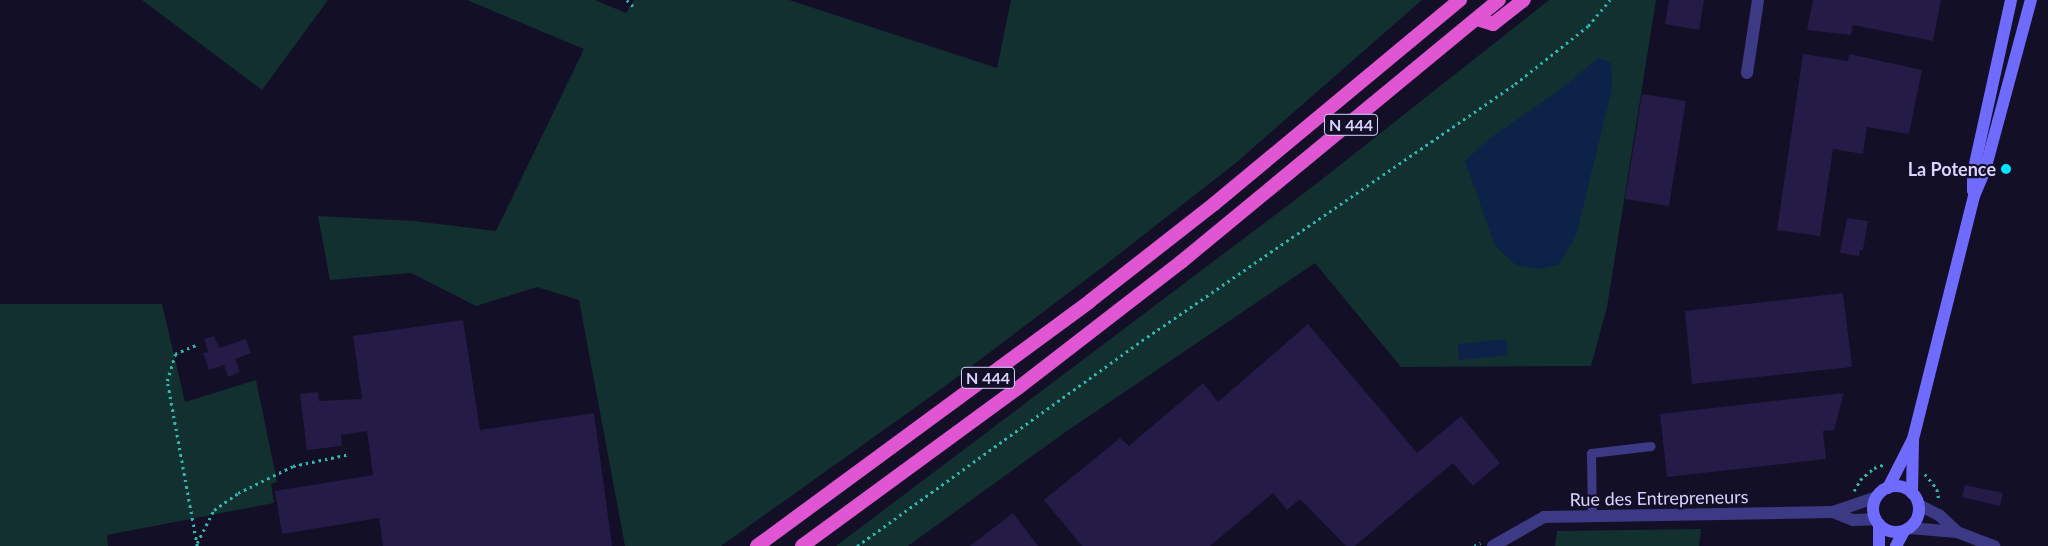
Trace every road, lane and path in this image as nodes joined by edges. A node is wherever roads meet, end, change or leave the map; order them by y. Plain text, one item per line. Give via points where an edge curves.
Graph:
1 (627, 0) edge
2 (1460, 0) edge
3 (1499, 0) edge
4 (1524, 0) edge
5 (1610, 0) edge
6 (1758, 0) edge
7 (2011, 0) edge
8 (2031, 0) edge
9 (636, 8) dead end
10 (1477, 20) junction
11 (1747, 73) dead end
12 (1974, 196) junction
13 (198, 344) dead end
14 (1913, 439) junction
15 (1651, 446) dead end
16 (350, 454) dead end
17 (1888, 488) junction
18 (1912, 493) junction
19 (1877, 497) junction
20 (1919, 505) junction
21 (1833, 512) junction
22 (1592, 517) junction
23 (1877, 522) junction
24 (1907, 529) junction
25 (1957, 532) junction
26 (197, 545) edge
27 (757, 546) edge
28 (802, 546) edge
29 (857, 546) edge
30 (1493, 546) edge
31 (1879, 546) edge
32 (1896, 546) edge
33 (1994, 546) edge

1 - 9 path
2 - 27 highway, N 444 via 1214,204 1097,295 908,438
3 - 10 highway, N 444
4 - 10 highway via 1493,24
5 - 29 path via 1588,26 1515,84 1147,337
6 - 11 street
7 - 12 main road via 1973,173
8 - 12 main road via 1985,170
10 - 28 highway, N 444 via 1127,304
12 - 14 main road
13 - 26 path via 175,354 167,380
14 - 17 main road
14 - 18 main road
15 - 22 lane via 1591,453
16 - 26 path via 293,466 238,492 214,510
17 - 18 main road via 1901,487
17 - 19 main road
18 - 20 main road
19 - 21 street, Rue des Entrepreneurs
19 - 23 main road via 1874,512
20 - 24 main road via 1917,518
20 - 25 street via 1939,515
21 - 22 street, Rue des Entrepreneurs
21 - 23 street, Rue des Entrepreneurs via 1852,520
22 - 30 street, Rue des Entrepreneurs via 1544,518
23 - 24 main road via 1890,531
23 - 31 main road
24 - 25 street
24 - 32 main road
25 - 33 street

